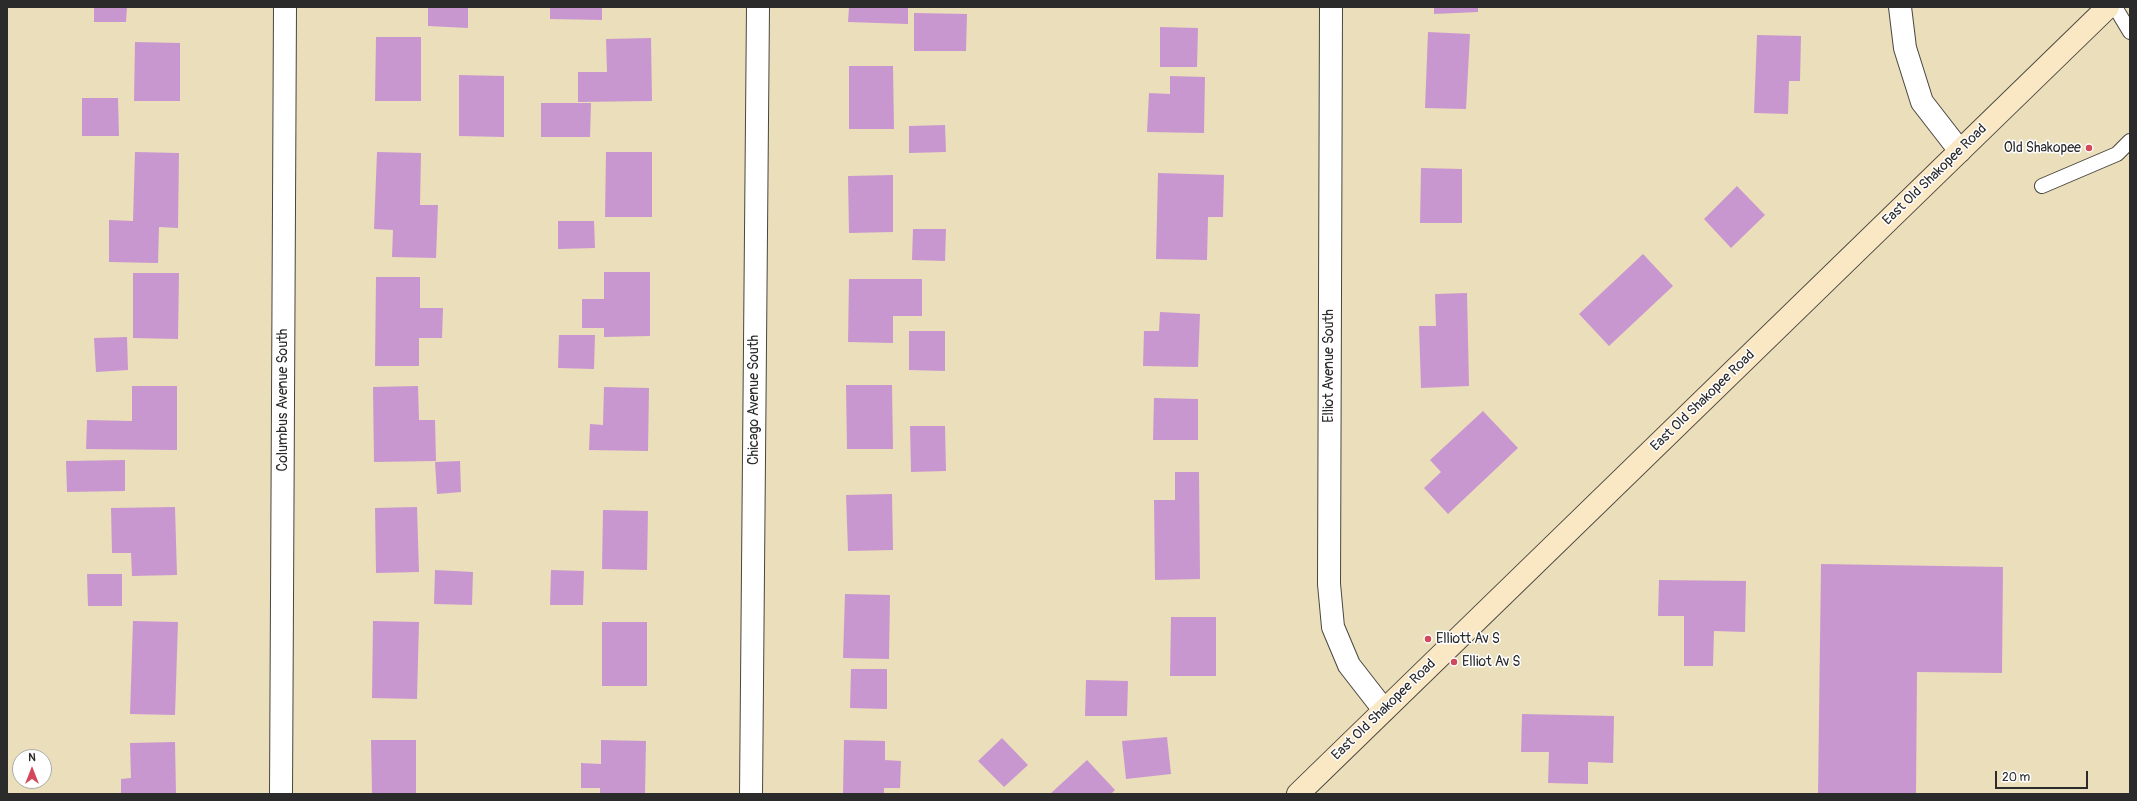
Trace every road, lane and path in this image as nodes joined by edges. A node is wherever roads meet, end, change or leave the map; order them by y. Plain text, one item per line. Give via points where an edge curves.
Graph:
1 (285, 7) edge
2 (758, 7) edge
3 (1331, 7) edge
4 (1900, 7) edge
5 (2108, 7) edge
6 (2115, 7) edge
7 (2130, 32) edge
8 (2130, 141) edge
9 (1960, 151) junction
10 (2042, 186) dead end
11 (1384, 710) junction
12 (281, 794) edge
13 (751, 794) edge
14 (1298, 794) edge

1 - 12 street, Columbus Avenue South
2 - 13 street, Chicago Avenue South
3 - 11 street, Elliot Avenue South via 1329,584 1333,627 1349,665
4 - 9 street via 1905,48 1922,102
5 - 9 main road, East Old Shakopee Road
6 - 7 lane
8 - 10 lane via 2117,154
9 - 11 main road, East Old Shakopee Road
11 - 14 main road, East Old Shakopee Road

